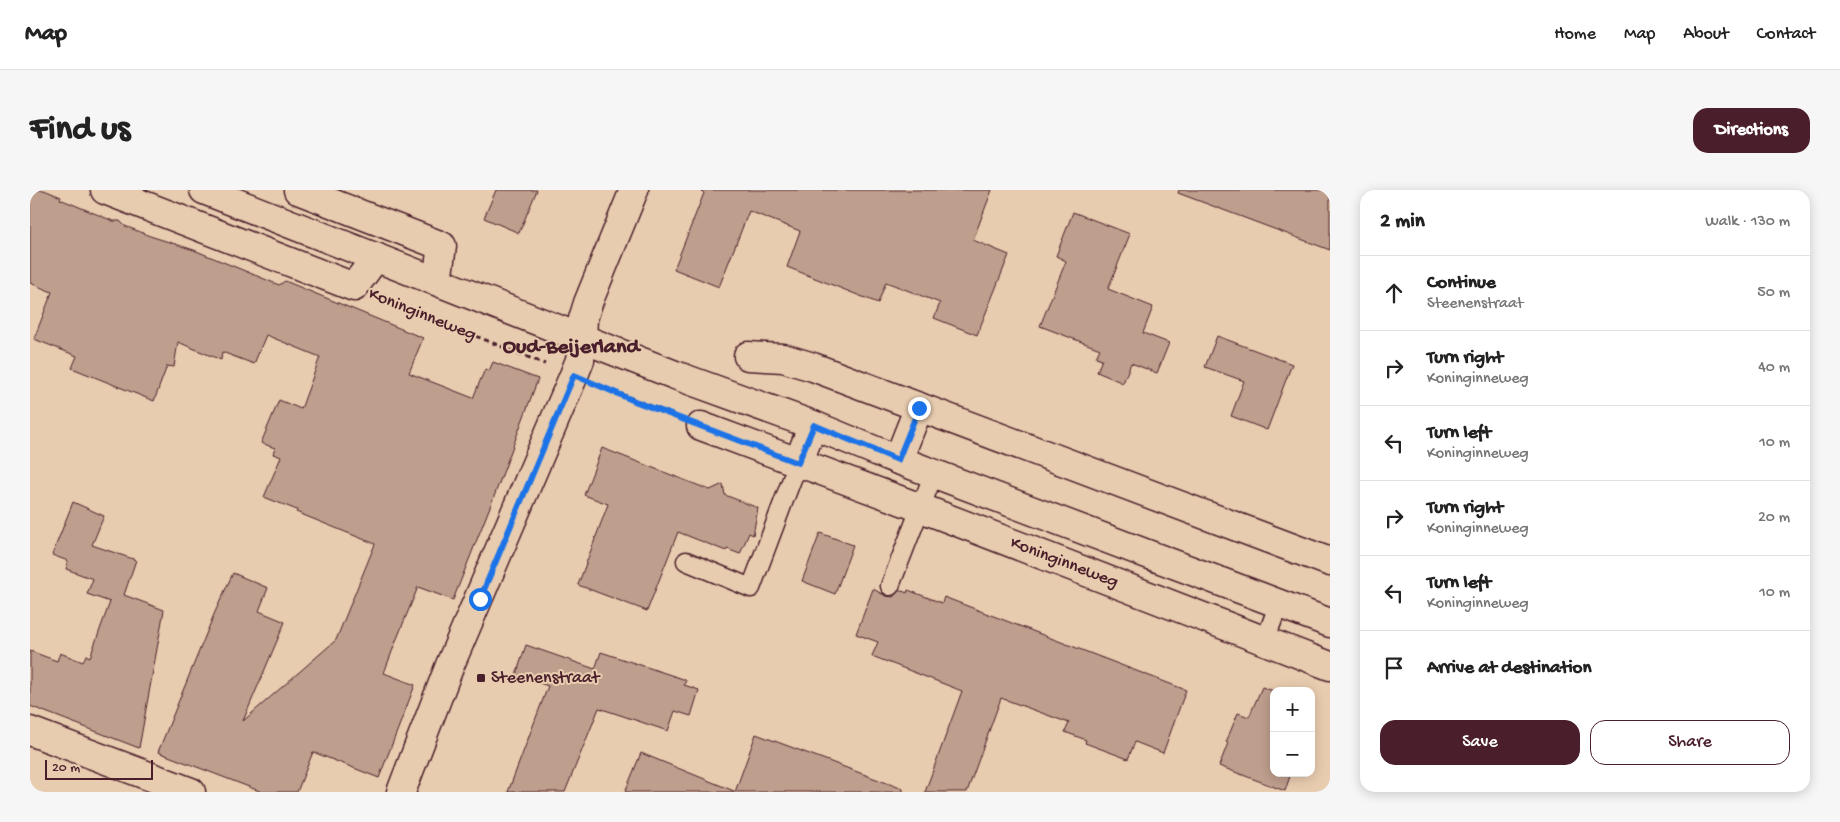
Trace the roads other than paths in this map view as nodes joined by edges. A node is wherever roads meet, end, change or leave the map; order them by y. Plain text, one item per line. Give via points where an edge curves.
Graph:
1 (105, 190) edge
2 (204, 190) edge
3 (298, 190) edge
4 (634, 190) edge
5 (376, 257) junction
6 (436, 281) junction
7 (582, 338) junction
8 (748, 356) dead end
9 (919, 408) junction
10 (814, 425) junction
11 (701, 426) road end
12 (898, 460) junction
13 (798, 463) junction
14 (934, 473) junction
15 (921, 508) junction
16 (686, 561) dead end
17 (1330, 562) edge
18 (890, 586) dead end
19 (1279, 603) junction
20 (1330, 623) edge
21 (1265, 641) junction
22 (1330, 666) edge
23 (30, 731) edge
24 (191, 792) edge
25 (401, 792) edge

1 - 5 street, Koninginneweg via 354,288
2 - 5 street, Koninginneweg
3 - 6 street via 442,246
4 - 7 street via 588,303
5 - 6 street, Koninginneweg
6 - 7 street, Koninginneweg
7 - 10 street, Koninginneweg
7 - 25 street via 580,360 450,665
8 - 9 street via 791,360
9 - 12 street
9 - 17 street
10 - 12 street, Koninginneweg
10 - 13 street
11 - 13 street, Koninginneweg
12 - 14 street, Koninginneweg
13 - 15 street, Koninginneweg
13 - 16 lane via 751,588
14 - 15 lane
14 - 19 street, Koninginneweg
15 - 18 lane
15 - 21 street, Koninginneweg
19 - 20 street, Koninginneweg
19 - 21 lane
21 - 22 street, Koninginneweg
23 - 24 street

